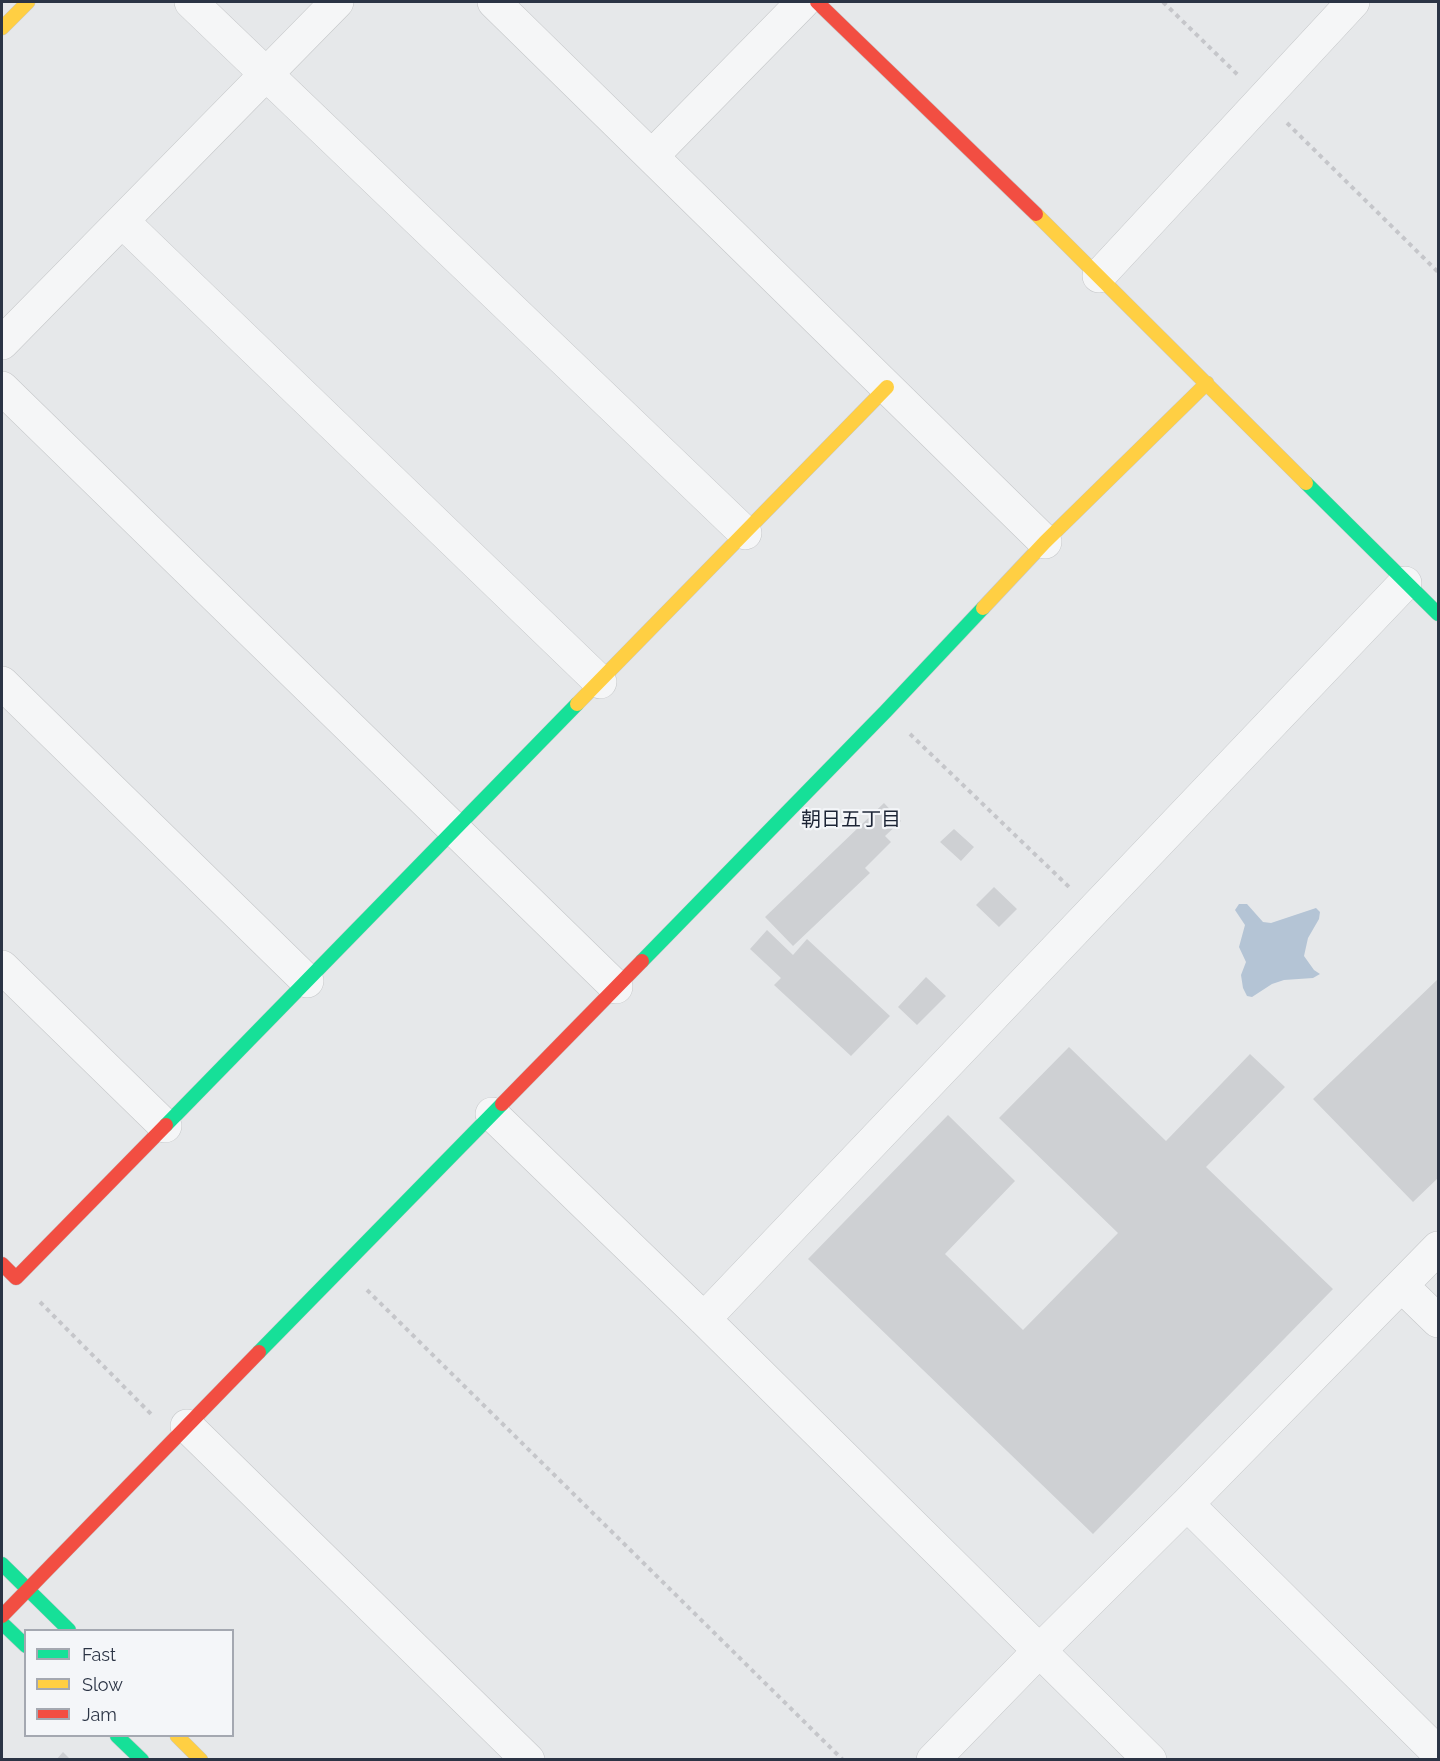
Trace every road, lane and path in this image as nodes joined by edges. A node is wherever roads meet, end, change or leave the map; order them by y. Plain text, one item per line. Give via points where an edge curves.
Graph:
1 (28, 2) edge
2 (191, 2) edge
3 (337, 2) edge
4 (494, 2) edge
5 (803, 2) edge
6 (817, 2) edge
7 (1163, 2) edge
8 (1353, 2) edge
9 (2, 28) edge
10 (265, 74) junction
11 (1263, 100) junction
12 (652, 156) junction
13 (122, 221) junction
14 (1438, 272) edge
15 (1099, 276) junction
16 (2, 343) edge
17 (1207, 382) junction
18 (887, 387) junction
19 (2, 388) edge
20 (745, 533) junction
21 (1045, 542) junction
22 (1405, 583) junction
23 (1438, 614) edge
24 (600, 682) junction
25 (2, 683) edge
26 (886, 711) junction
27 (455, 830) junction
28 (1093, 911) junction
29 (2, 967) edge
30 (307, 981) junction
31 (616, 987) junction
32 (492, 1114) junction
33 (165, 1126) junction
34 (1438, 1248) edge
35 (2, 1264) edge
36 (343, 1266) junction
37 (16, 1278) junction
38 (1402, 1286) junction
39 (704, 1318) junction
40 (1438, 1321) edge
41 (181, 1432) junction
42 (1187, 1504) junction
43 (2, 1564) edge
44 (27, 1589) junction
45 (2, 1616) edge
46 (2, 1623) edge
47 (68, 1629) edge
48 (24, 1644) edge
49 (1039, 1651) junction
50 (118, 1737) edge
51 (178, 1737) edge
52 (1438, 1754) edge
53 (142, 1760) edge
54 (201, 1760) edge
55 (528, 1760) edge
56 (843, 1760) edge
57 (933, 1760) edge
58 (1150, 1760) edge

1 - 9 street
2 - 10 street
3 - 10 street
4 - 12 street
5 - 12 street
6 - 15 street
7 - 11 path
8 - 11 street
10 - 13 street
10 - 20 street
11 - 14 path
11 - 15 street
12 - 18 street
13 - 16 street
13 - 24 street
15 - 17 street
17 - 21 street
17 - 22 street
18 - 20 street
18 - 21 street
19 - 27 street
20 - 24 street
21 - 26 street
22 - 23 street
22 - 28 street
24 - 27 street
25 - 30 street
26 - 28 path
26 - 31 street
27 - 30 street
27 - 31 street
28 - 39 street
29 - 33 street
30 - 33 street
31 - 32 street
32 - 36 street
32 - 39 street
33 - 37 street
34 - 38 street
35 - 37 street
36 - 41 street
36 - 56 path
37 - 41 path
38 - 40 street
38 - 42 street
39 - 49 street
41 - 44 street
41 - 55 street
42 - 49 street
42 - 52 street
43 - 44 street
44 - 45 street
44 - 47 street
46 - 48 street
49 - 57 street
49 - 58 street
50 - 53 street
51 - 54 street

